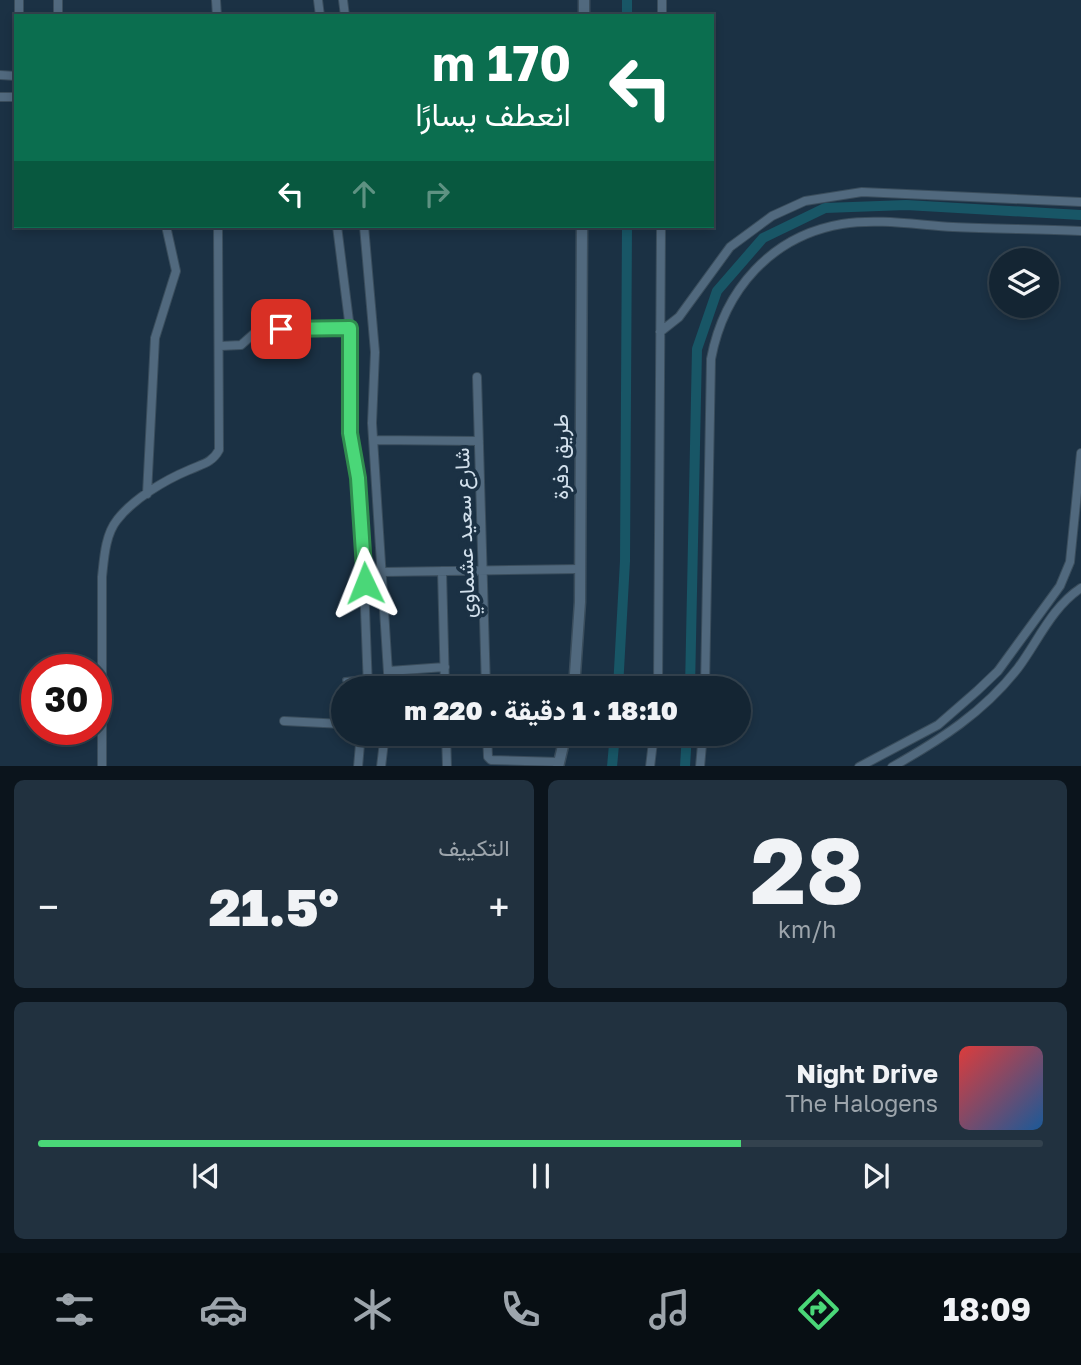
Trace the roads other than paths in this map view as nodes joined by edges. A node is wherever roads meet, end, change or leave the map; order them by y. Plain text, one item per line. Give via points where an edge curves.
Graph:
1 (1081, 202) edge
2 (166, 228) edge
3 (218, 228) edge
4 (337, 228) edge
5 (364, 228) edge
6 (582, 228) edge
7 (661, 228) edge
8 (1081, 231) edge
9 (350, 328) junction
10 (660, 332) junction
11 (220, 345) junction
12 (477, 377) dead end
13 (374, 440) junction
14 (479, 441) junction
15 (1081, 453) edge
16 (147, 494) junction
17 (579, 569) junction
18 (442, 571) junction
19 (482, 571) junction
20 (383, 572) junction
21 (1081, 588) edge
22 (444, 667) junction
23 (389, 671) junction
24 (369, 676) edge
25 (389, 676) edge
26 (444, 676) edge
27 (486, 676) edge
28 (575, 676) edge
29 (658, 676) edge
30 (705, 676) edge
31 (284, 721) dead end
32 (331, 723) edge
33 (360, 746) edge
34 (383, 746) edge
35 (446, 746) edge
36 (488, 746) edge
37 (563, 746) edge
38 (652, 746) edge
39 (702, 746) edge
40 (559, 764) edge
41 (102, 766) edge
42 (358, 766) edge
43 (381, 766) edge
44 (447, 766) edge
45 (650, 766) edge
46 (700, 766) edge
47 (859, 766) edge
48 (892, 766) edge

1 - 10 street via 862,192 805,201 772,216 730,247 679,317
2 - 16 street via 176,271 155,338
3 - 11 street
4 - 9 street
5 - 13 street via 375,352
6 - 17 main road, طريق دفرة
7 - 10 street
8 - 30 street via 844,224 796,239 751,271 721,320 711,359
9 - 11 street via 258,330 241,345
9 - 24 street via 350,433 360,504
10 - 29 street
11 - 16 street via 219,450 215,458
12 - 14 street, شارع سعيد عشماوي
13 - 14 street
13 - 20 street
14 - 19 street, شارع سعيد عشماوي
15 - 47 street via 1070,562 1060,586 998,671 977,691 937,724
16 - 41 street via 116,521 106,548
17 - 19 street
17 - 28 main road, طريق دفرة
18 - 19 street
18 - 20 street
18 - 22 street
19 - 27 street, شارع سعيد عشماوي
20 - 23 street
21 - 48 street via 979,709 946,736
22 - 23 street
22 - 26 street
23 - 25 street
31 - 32 street
33 - 42 street
34 - 43 street
35 - 44 street
36 - 40 street via 489,759
37 - 40 main road
38 - 45 street
39 - 46 street

